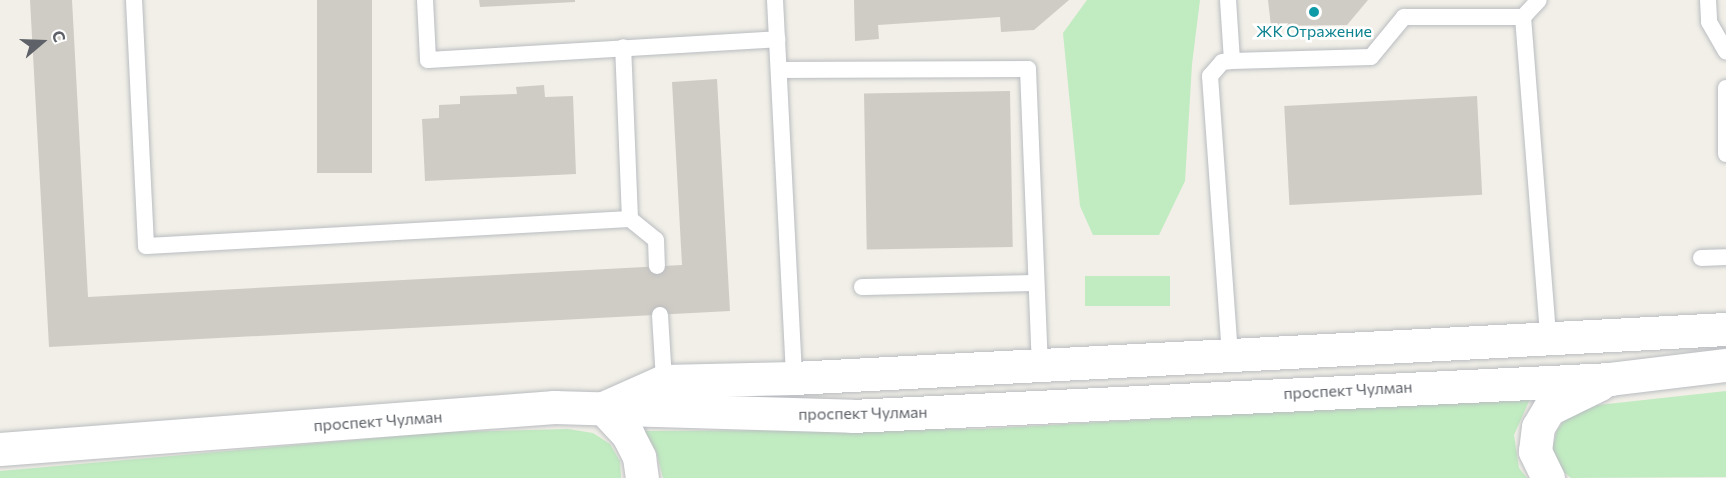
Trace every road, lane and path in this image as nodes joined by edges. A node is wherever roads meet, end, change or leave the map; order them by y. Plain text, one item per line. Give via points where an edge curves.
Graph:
1 (134, 0) edge
2 (425, 0) edge
3 (775, 0) edge
4 (1228, 0) edge
5 (1539, 0) edge
6 (1708, 0) edge
7 (1523, 17) junction
8 (777, 39) junction
9 (623, 47) junction
10 (1726, 52) edge
11 (1232, 61) junction
12 (779, 70) junction
13 (1726, 88) edge
14 (1726, 154) edge
15 (630, 219) junction
16 (1726, 257) edge
17 (1701, 258) dead end
18 (657, 266) dead end
19 (1036, 283) junction
20 (862, 287) dead end
21 (660, 315) dead end
22 (1726, 329) edge
23 (1548, 337) junction
24 (1230, 355) junction
25 (1040, 364) junction
26 (1726, 365) edge
27 (794, 378) junction
28 (1610, 379) junction
29 (664, 381) junction
30 (603, 408) junction
31 (0, 449) edge
32 (642, 478) edge
33 (1548, 478) edge

1 - 15 lane via 146,246
2 - 9 lane via 428,60
3 - 8 lane
4 - 11 lane
5 - 7 lane
6 - 10 lane via 1709,22
7 - 11 lane via 1404,17 1371,57
7 - 23 lane
8 - 9 lane
8 - 12 lane
9 - 15 lane
11 - 24 lane via 1222,62 1210,76
12 - 19 lane via 1028,69
12 - 27 lane
13 - 14 lane
15 - 18 lane via 656,240
16 - 17 lane
19 - 20 lane
19 - 25 lane
21 - 29 lane
22 - 23 main road
23 - 24 main road
24 - 25 main road
25 - 27 main road
26 - 28 main road, проспект Чулман
27 - 29 main road
28 - 30 main road, проспект Чулман via 852,416
28 - 33 main road via 1548,409 1538,426 1535,451
29 - 30 main road
30 - 31 main road, проспект Чулман via 554,407
30 - 32 main road via 628,435 639,457

